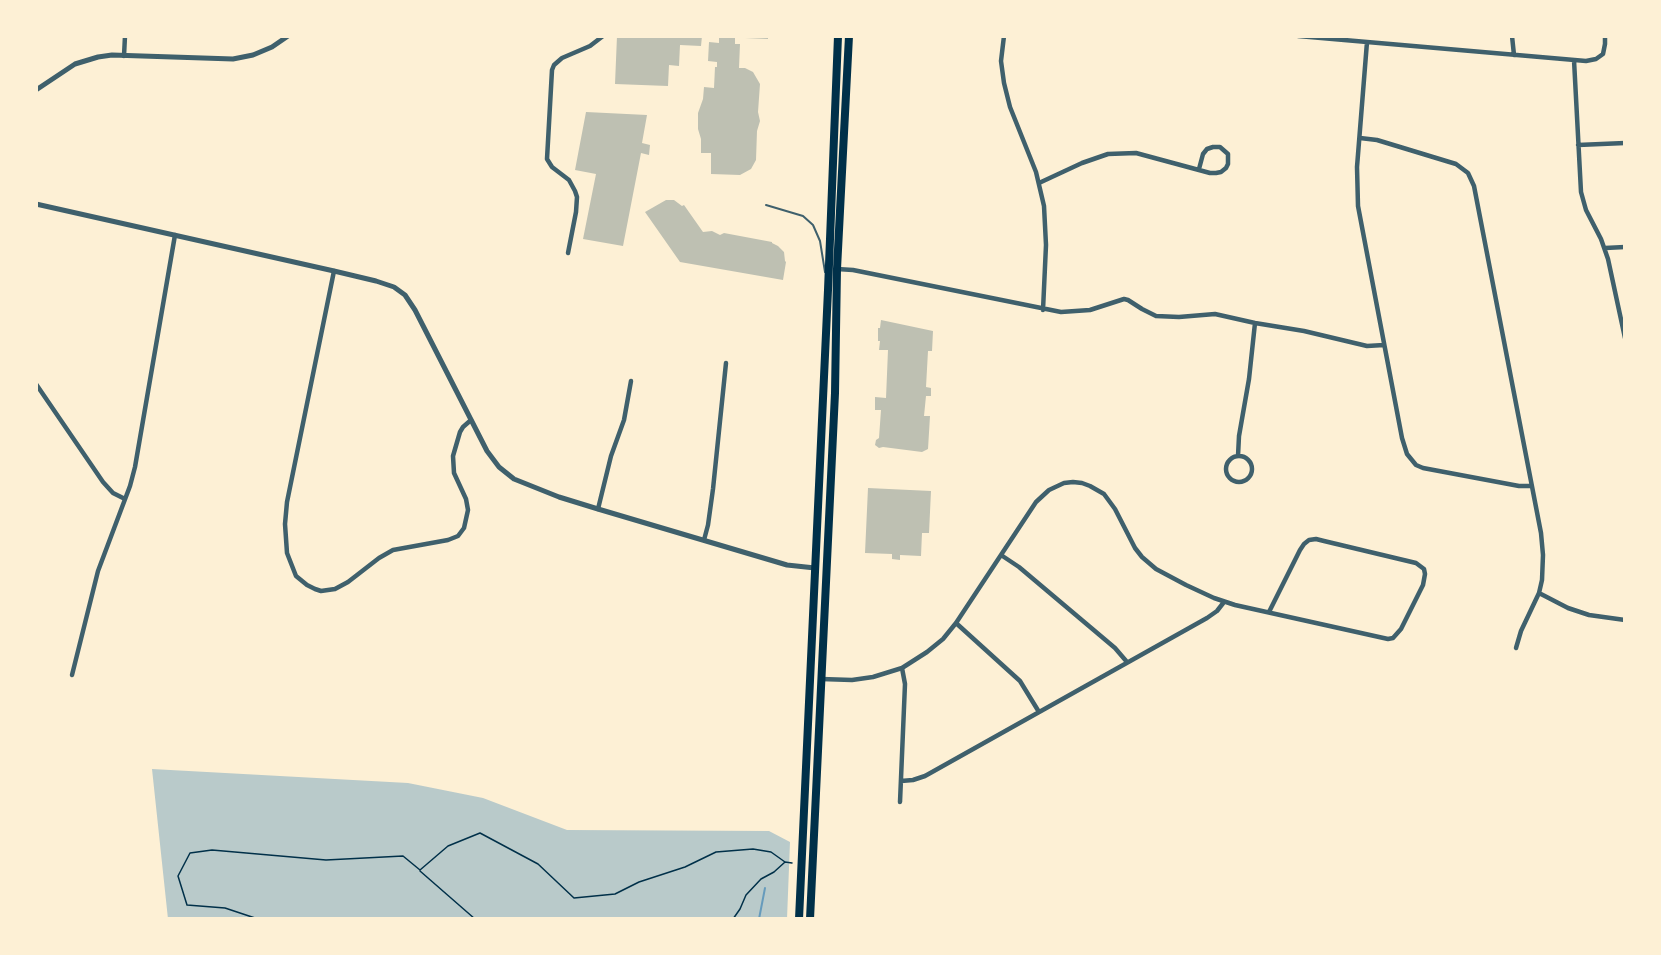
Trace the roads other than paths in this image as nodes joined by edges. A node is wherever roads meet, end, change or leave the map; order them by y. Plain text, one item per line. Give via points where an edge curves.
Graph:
1 (125, 36) edge
2 (288, 36) edge
3 (603, 36) edge
4 (838, 36) edge
5 (849, 36) edge
6 (1004, 36) edge
7 (1298, 36) edge
8 (1512, 36) edge
9 (1605, 36) edge
10 (1367, 42) junction
11 (1514, 55) junction
12 (124, 56) junction
13 (1574, 60) junction
14 (36, 90) edge
15 (1360, 138) junction
16 (1625, 143) edge
17 (1578, 145) junction
18 (1198, 169) junction
19 (1039, 183) junction
20 (36, 204) edge
21 (766, 205) dead end
22 (175, 235) junction
23 (1625, 247) edge
24 (1605, 248) junction
25 (568, 253) dead end
26 (837, 269) junction
27 (334, 271) junction
28 (828, 290) junction
29 (1043, 309) junction
30 (1255, 323) junction
31 (1625, 338) edge
32 (1384, 345) junction
33 (726, 363) dead end
34 (631, 381) dead end
35 (36, 384) edge
36 (471, 420) junction
37 (1238, 456) junction
38 (1531, 486) junction
39 (125, 499) junction
40 (598, 509) junction
41 (704, 540) junction
42 (1001, 555) junction
43 (815, 568) junction
44 (1539, 593) junction
45 (1224, 602) junction
46 (1269, 612) junction
47 (1625, 620) edge
48 (956, 623) junction
49 (1516, 648) dead end
50 (1127, 663) junction
51 (902, 668) junction
52 (72, 675) dead end
53 (822, 679) junction
54 (1039, 712) junction
55 (901, 781) junction
56 (900, 802) dead end
57 (799, 919) edge
58 (810, 919) edge

1 - 12 street
2 - 12 street via 254,54 233,59
3 - 25 street via 562,58 552,70 547,159 569,180 577,197
4 - 28 highway
5 - 26 highway
6 - 19 street via 1004,83
7 - 10 street
8 - 11 street
9 - 13 street via 1605,49 1600,57 1592,61
10 - 11 street
10 - 15 street
11 - 13 street
12 - 14 street via 84,61
13 - 17 street
15 - 32 street via 1358,206
15 - 38 street via 1456,164 1471,179
16 - 17 street
17 - 24 street via 1583,201
18 - 18 street via 1221,172 1228,164 1228,154 1220,147 1207,149
18 - 19 street via 1145,154 1117,153 1090,160
19 - 29 street via 1046,231
20 - 22 street
21 - 28 lane via 803,216 813,225 820,241
22 - 27 street
22 - 39 street via 135,467
23 - 24 street
24 - 31 street
26 - 29 street
26 - 53 highway via 837,357
27 - 36 street via 394,287 405,295
27 - 36 street via 287,502 287,553 296,576 315,589 334,589 393,550 458,536 468,510 454,473 453,456 460,432
28 - 43 highway
29 - 30 street via 1082,312 1124,299 1156,316 1215,314
30 - 32 street via 1367,346
30 - 37 street
32 - 38 street via 1404,446 1416,465
33 - 41 street
34 - 40 street
35 - 39 street via 103,482
36 - 40 street via 487,451 506,473 530,486
37 - 37 street via 1230,460 1226,471 1232,480 1242,482 1250,476 1252,467 1246,458
38 - 44 street via 1543,555
39 - 52 street via 98,571
40 - 41 street
41 - 43 street via 788,566
42 - 45 street via 1042,495 1056,486 1082,483 1098,489 1110,500 1135,548 1149,563 1174,580
42 - 48 street
42 - 50 street via 1115,648
43 - 57 highway
44 - 47 street via 1579,612
44 - 49 street
45 - 46 street
45 - 50 street via 1213,614
46 - 46 street via 1393,638 1423,585 1424,569 1416,563 1310,540 1300,550
48 - 51 street via 943,639
48 - 54 street via 1020,681
50 - 54 street
51 - 53 street via 852,680
51 - 55 street via 905,684
53 - 58 highway
54 - 55 street via 925,776
55 - 56 street

